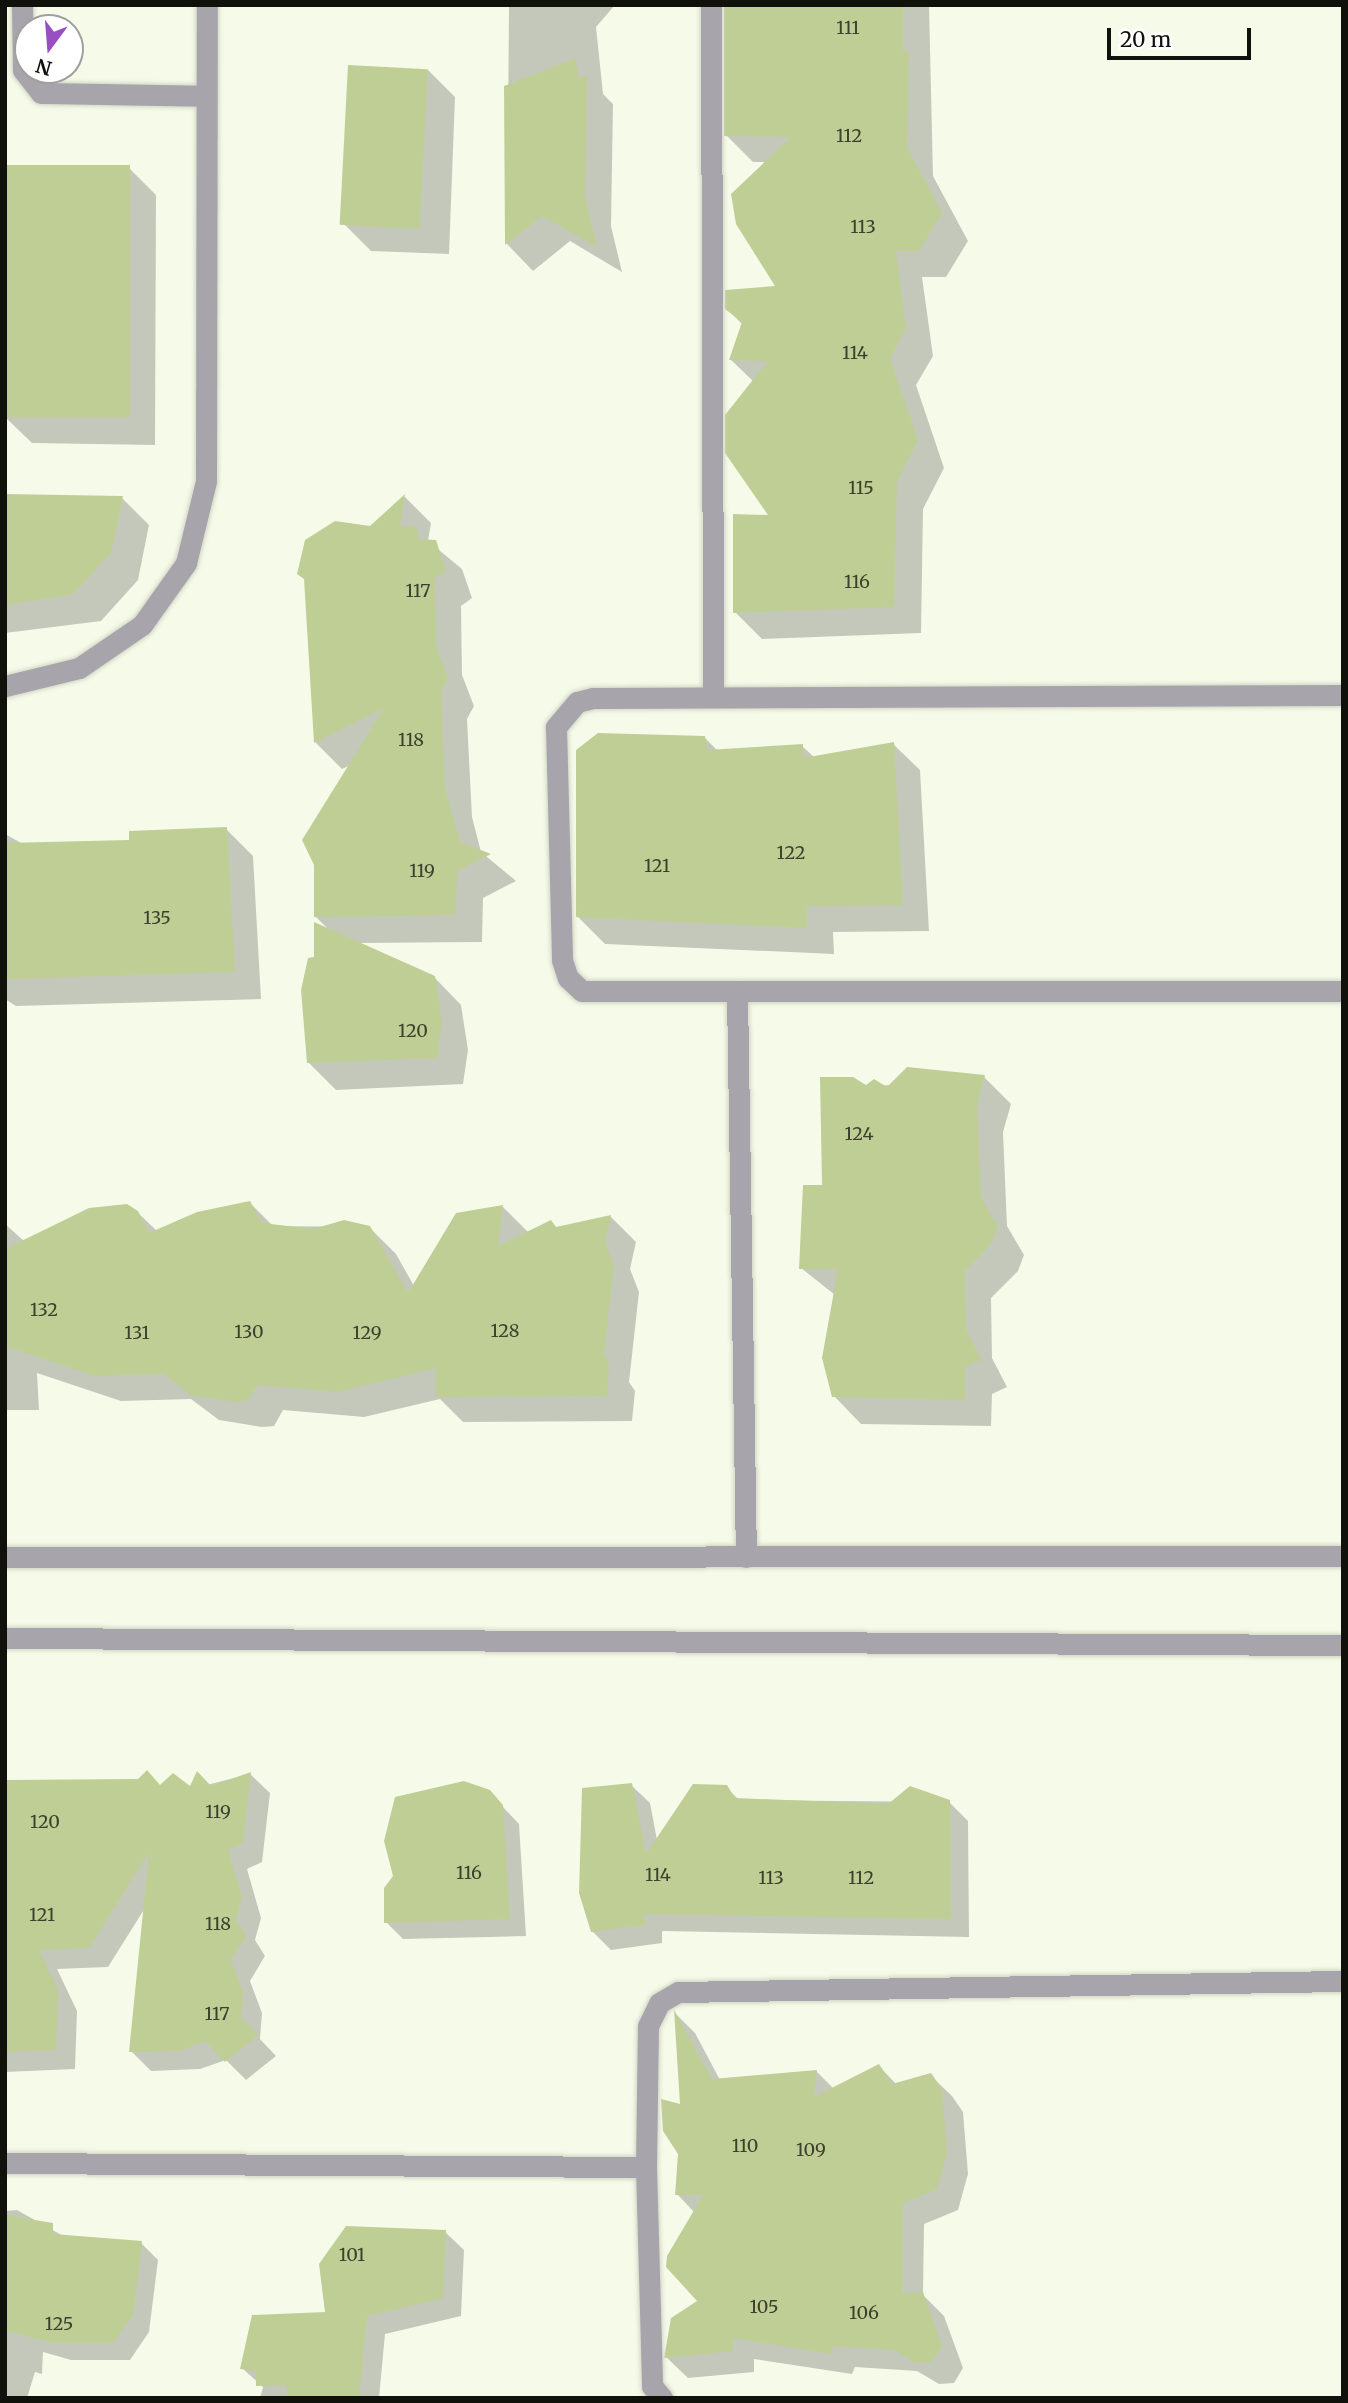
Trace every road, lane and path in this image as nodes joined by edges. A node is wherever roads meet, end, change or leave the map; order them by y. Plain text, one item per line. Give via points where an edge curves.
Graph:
1 (22, 5) edge
2 (206, 5) edge
3 (711, 5) edge
4 (206, 96) junction
5 (5, 686) edge
6 (1343, 695) edge
7 (713, 697) junction
8 (1343, 991) edge
9 (737, 993) junction
10 (1343, 1556) edge
11 (5, 1557) edge
12 (746, 1557) junction
13 (5, 1638) edge
14 (1343, 1645) edge
15 (1343, 1981) edge
16 (5, 2163) edge
17 (646, 2167) junction
18 (662, 2398) edge

1 - 4 street via 23,70 41,93
2 - 4 street
3 - 7 street
4 - 5 street via 206,481 186,563 142,625 79,668
6 - 7 street
7 - 9 street via 593,698 564,713 556,727 562,960 568,978 582,991
8 - 9 street
9 - 12 street
10 - 12 street
11 - 12 street
13 - 14 street
15 - 17 street via 678,1992 659,2003 648,2026
16 - 17 street
17 - 18 street via 652,2386

